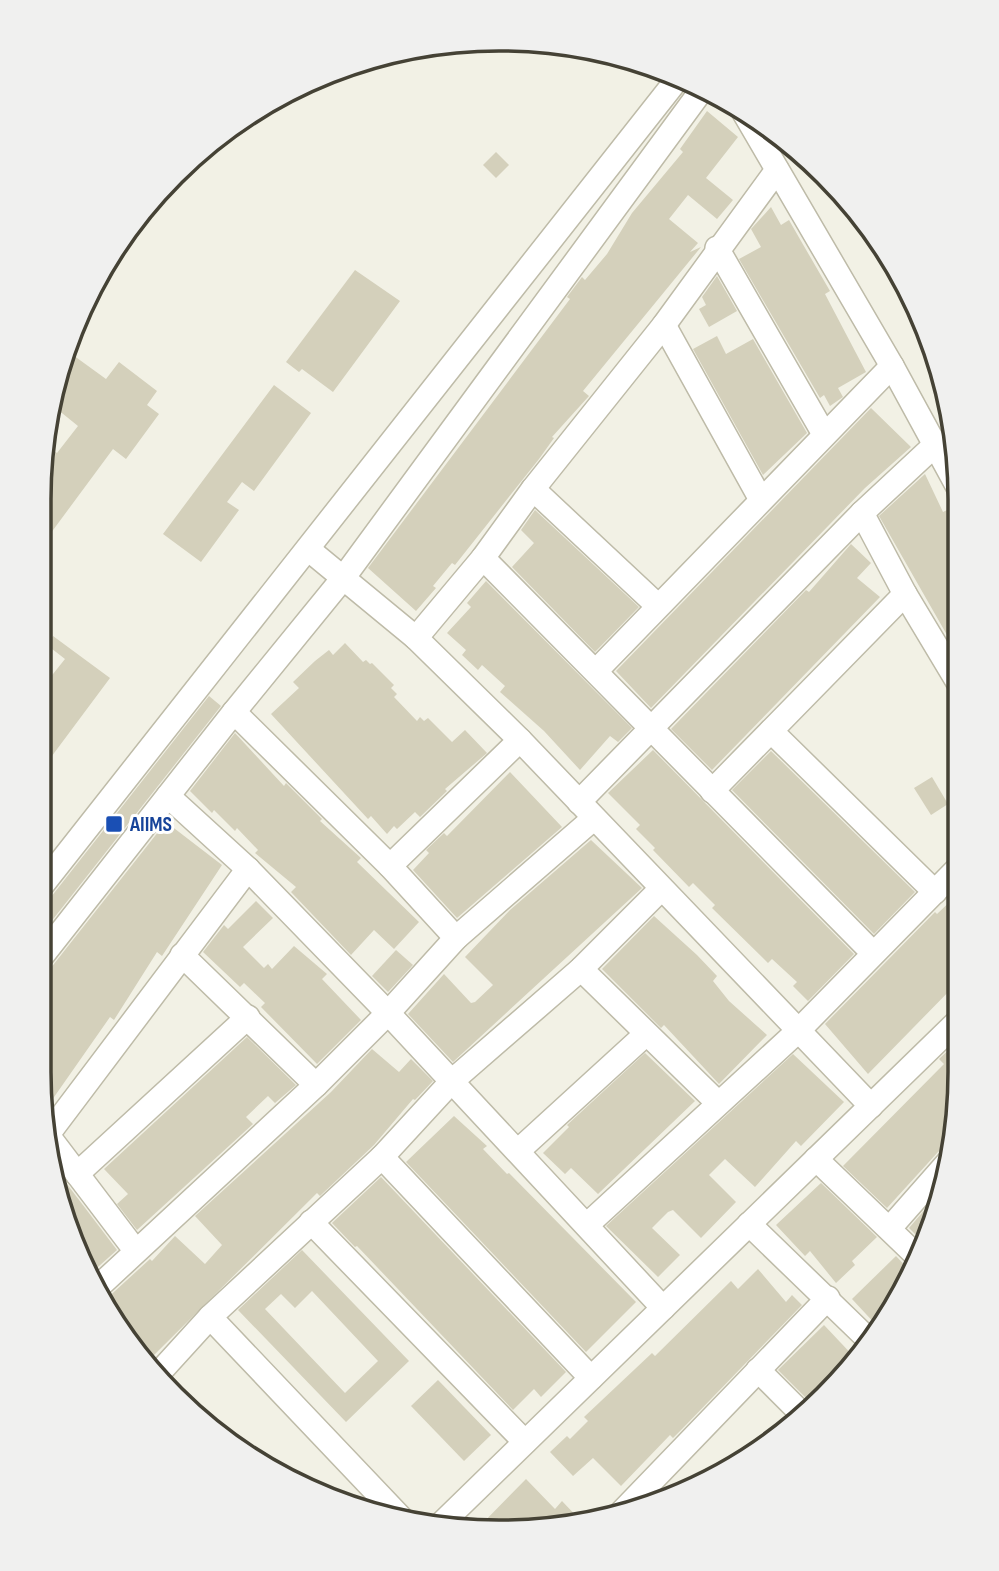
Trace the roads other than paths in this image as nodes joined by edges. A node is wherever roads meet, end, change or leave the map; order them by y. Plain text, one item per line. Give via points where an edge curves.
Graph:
1 (673, 86) edge
2 (697, 97) edge
3 (753, 129) edge
4 (777, 170) junction
5 (717, 248) junction
6 (664, 325) junction
7 (892, 366) junction
8 (824, 434) junction
9 (936, 444) junction
10 (946, 464) edge
11 (533, 489) junction
12 (760, 498) junction
13 (862, 513) junction
14 (307, 549) junction
15 (483, 558) junction
16 (344, 578) junction
17 (905, 594) junction
18 (657, 606) junction
19 (416, 638) junction
20 (948, 667) edge
21 (596, 671) junction
22 (234, 712) junction
23 (652, 729) junction
24 (771, 731) junction
25 (520, 740) junction
26 (712, 790) junction
27 (169, 796) junction
28 (586, 810) junction
29 (390, 866) junction
30 (248, 869) junction
31 (51, 874) edge
32 (948, 878) edge
33 (661, 889) junction
34 (935, 892) junction
35 (456, 938) junction
36 (51, 945) edge
37 (873, 953) junction
38 (182, 955) junction
39 (581, 969) junction
40 (388, 1013) junction
41 (247, 1017) junction
42 (799, 1030) junction
43 (948, 1031) edge
44 (646, 1034) junction
45 (452, 1081) junction
46 (316, 1085) junction
47 (717, 1102) junction
48 (871, 1106) junction
49 (55, 1126) edge
50 (58, 1148) edge
51 (519, 1150) junction
52 (382, 1157) junction
53 (816, 1159) junction
54 (76, 1174) junction
55 (936, 1176) edge
56 (311, 1222) junction
57 (587, 1224) junction
58 (749, 1224) junction
59 (891, 1228) junction
60 (135, 1250) junction
61 (911, 1250) edge
62 (103, 1282) edge
63 (828, 1298) junction
64 (663, 1308) junction
65 (211, 1317) junction
66 (864, 1334) edge
67 (163, 1368) edge
68 (758, 1370) junction
69 (591, 1378) junction
70 (796, 1408) edge
71 (525, 1442) junction
72 (634, 1499) edge
73 (390, 1507) edge
74 (453, 1517) edge

1 - 14 street
2 - 16 street
3 - 4 street
4 - 5 street
4 - 7 street
5 - 6 street
5 - 8 street
6 - 11 street
6 - 12 street
7 - 8 street
7 - 9 street
8 - 12 street
9 - 10 street
9 - 13 street
11 - 15 street
11 - 18 street
12 - 18 street
13 - 17 street
13 - 23 street
14 - 16 street
14 - 31 street
15 - 19 street
15 - 21 street
16 - 19 street
16 - 22 street
17 - 20 street
17 - 24 street
18 - 21 street
19 - 25 street
21 - 23 street
22 - 27 street
22 - 29 street
23 - 26 street
23 - 28 street
24 - 26 street
24 - 34 street
25 - 28 street
25 - 29 street
26 - 37 street
27 - 30 street
27 - 36 street
28 - 33 street
28 - 35 street
29 - 35 street
30 - 38 street
30 - 40 street
32 - 34 street
33 - 39 street
33 - 42 street
34 - 37 street
35 - 40 street
37 - 42 street
38 - 41 street
38 - 49 street
39 - 44 street
39 - 45 street
40 - 45 street
40 - 46 street
41 - 46 street
41 - 54 street
42 - 47 street
42 - 48 street
43 - 48 street
44 - 47 street
44 - 51 street
45 - 51 street
45 - 52 street
46 - 60 street
47 - 57 street
48 - 53 street
50 - 54 street
51 - 57 street
52 - 56 street
52 - 69 street
53 - 58 street
53 - 59 street
54 - 60 street
55 - 59 street
56 - 65 street
56 - 71 street
57 - 64 street
58 - 63 street
58 - 64 street
59 - 61 street
60 - 62 street
63 - 66 street
63 - 68 street
64 - 69 street
65 - 67 street
65 - 73 street
68 - 70 street
68 - 72 street
69 - 71 street
71 - 74 street

